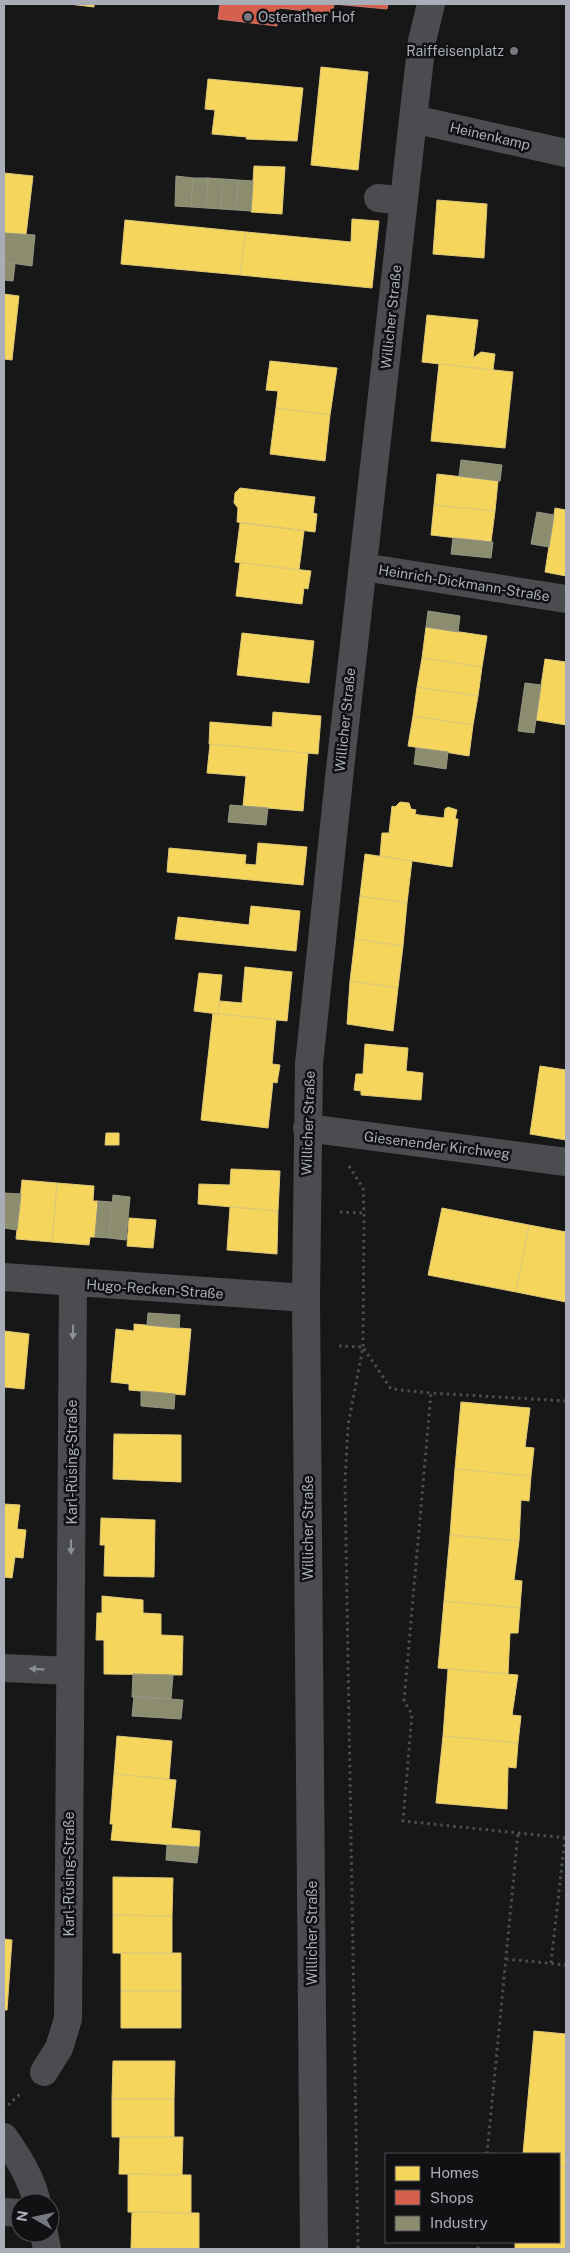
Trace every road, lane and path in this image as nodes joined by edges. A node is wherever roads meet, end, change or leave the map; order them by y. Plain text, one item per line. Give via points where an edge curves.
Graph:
1 (431, 4) edge
2 (413, 119) junction
3 (566, 153) edge
4 (363, 567) junction
5 (566, 599) edge
6 (307, 1128) junction
7 (334, 1131) junction
8 (566, 1162) edge
9 (4, 1277) edge
10 (73, 1284) junction
11 (306, 1298) junction
12 (339, 1346) dead end
13 (363, 1347) junction
14 (431, 1393) junction
15 (566, 1401) edge
16 (70, 1671) junction
17 (4, 1673) edge
18 (518, 1833) junction
19 (565, 1838) edge
20 (506, 1959) junction
21 (551, 1963) junction
22 (566, 1965) edge
23 (44, 2072) dead end
24 (4, 2137) edge
25 (487, 2153) edge
26 (35, 2193) edge
27 (314, 2249) edge
28 (358, 2249) edge

1 - 2 street, Willicher Straße via 422,41
2 - 3 street, Heinenkamp via 514,131
2 - 4 street, Willicher Straße via 391,199
4 - 5 street, Heinrich-Dickmann-Straße
4 - 6 street, Willicher Straße via 314,1004
6 - 7 street, Giesenender Kirchweg
6 - 11 street, Willicher Straße
7 - 8 street, Giesenender Kirchweg
7 - 13 path via 345,1159 363,1188
9 - 10 street, Hugo-Recken-Straße
10 - 11 street, Hugo-Recken-Straße
10 -> 16 street, Karl-Rüsing-Straße
11 - 27 street, Willicher Straße
12 - 13 path
13 - 14 path via 390,1389
13 - 28 path via 348,1425 345,1483
14 - 15 path
14 - 18 path via 404,1701 412,1714 402,1821
16 -> 17 street
16 - 23 street, Karl-Rüsing-Straße via 68,2019 59,2048
18 - 19 path
18 - 20 path
19 - 21 path
20 - 21 path
20 - 25 path
21 - 22 path
24 - 26 street

